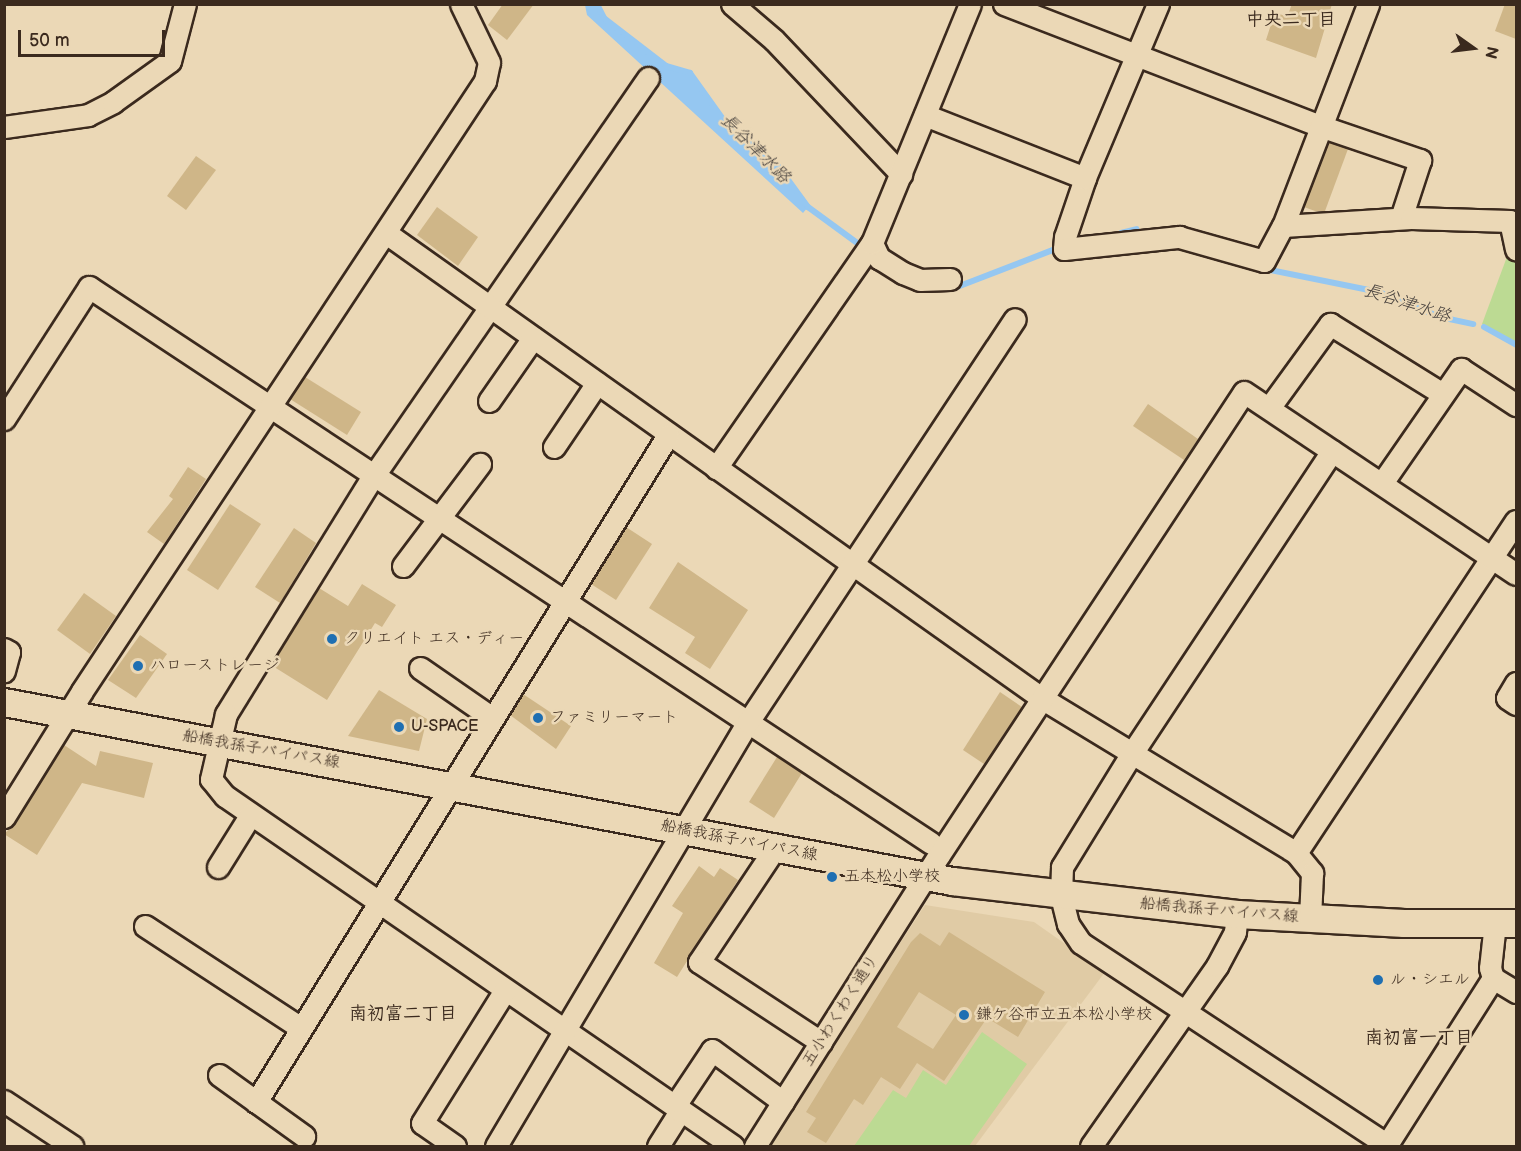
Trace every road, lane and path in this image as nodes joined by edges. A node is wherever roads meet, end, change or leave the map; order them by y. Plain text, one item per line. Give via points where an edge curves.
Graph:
1 (185, 4) edge
2 (461, 4) edge
3 (732, 4) edge
4 (970, 4) edge
5 (1004, 4) edge
6 (1158, 4) edge
7 (1368, 4) edge
8 (1137, 57) junction
9 (648, 78) dead end
10 (925, 115) junction
11 (1320, 126) junction
12 (4, 127) edge
13 (901, 174) junction
14 (1085, 178) junction
15 (1401, 218) junction
16 (1283, 226) junction
17 (386, 233) junction
18 (872, 243) junction
19 (1516, 249) edge
20 (950, 279) dead end
21 (491, 307) junction
22 (1015, 319) dead end
23 (533, 338) junction
24 (597, 383) junction
25 (1443, 394) junction
26 (489, 401) dead end
27 (1516, 405) edge
28 (269, 408) junction
29 (1269, 408) junction
30 (5, 419) edge
31 (668, 435) junction
32 (554, 447) dead end
33 (1332, 451) junction
34 (480, 464) dead end
35 (716, 468) junction
36 (373, 476) junction
37 (1382, 483) junction
38 (439, 519) junction
39 (1516, 521) edge
40 (1492, 557) junction
41 (854, 564) junction
42 (403, 566) dead end
43 (1516, 574) edge
44 (564, 602) junction
45 (4, 649) edge
46 (420, 668) dead end
47 (4, 670) edge
48 (1516, 683) edge
49 (1043, 699) junction
50 (4, 702) edge
51 (1516, 704) edge
52 (67, 714) junction
53 (491, 717) junction
54 (748, 722) junction
55 (217, 742) junction
56 (1132, 753) junction
57 (449, 786) junction
58 (251, 814) junction
59 (4, 817) edge
60 (682, 830) junction
61 (931, 843) dead end
62 (775, 848) junction
63 (1296, 853) junction
64 (218, 867) dead end
65 (927, 876) junction
66 (1061, 896) junction
67 (380, 903) junction
68 (1237, 914) junction
69 (1310, 919) junction
70 (1506, 923) edge
71 (145, 926) dead end
72 (1493, 978) junction
73 (505, 990) junction
74 (1516, 992) edge
75 (1188, 1011) junction
76 (301, 1028) junction
77 (564, 1030) junction
78 (821, 1042) junction
79 (219, 1075) dead end
80 (4, 1101) edge
81 (256, 1101) junction
82 (783, 1102) junction
83 (680, 1111) junction
84 (303, 1136) dead end
85 (72, 1146) edge
86 (455, 1146) edge
87 (496, 1146) edge
88 (658, 1146) edge
89 (733, 1146) edge
90 (755, 1146) edge
91 (1091, 1146) edge
92 (1387, 1146) edge

1 - 12 street via 170,61 113,102 88,115
2 - 17 street via 489,62 485,81
3 - 13 street via 774,40
4 - 10 street
5 - 8 street
6 - 8 street
7 - 11 street
8 - 11 street
8 - 14 street
9 - 21 street
10 - 13 street
10 - 14 street
11 - 15 street via 1419,160
11 - 16 street
13 - 18 street
14 - 16 street via 1064,249 1179,237 1264,261
15 - 16 street
15 - 19 street via 1510,221
17 - 21 street
17 - 28 street
18 - 20 street via 879,258 903,273 920,280
18 - 35 street
21 - 23 street
21 - 36 street
22 - 41 street
23 - 24 street
23 - 26 street
24 - 31 street
24 - 32 street
25 - 27 street via 1461,369
25 - 29 street via 1330,324
25 - 37 street
28 - 30 street via 89,287
28 - 36 street
28 - 52 street
29 - 33 street
29 - 49 street, 五小わくわく通り via 1244,392
31 - 35 street
31 - 44 street
33 - 37 street
33 - 56 street
34 - 38 street
35 - 41 street
36 - 38 street
36 - 55 street via 226,714
37 - 40 street
38 - 42 street
38 - 44 street
39 - 40 street
40 - 43 street
40 - 63 street
41 - 49 street
41 - 54 street
44 - 53 street
44 - 54 street
45 - 47 street via 9,652
46 - 53 street
48 - 51 street via 1507,698
49 - 56 street
49 - 65 street, 五小わくわく通り
50 - 52 street, 船橋我孫子バイパス線
52 - 55 street, 船橋我孫子バイパス線
52 - 59 street
53 - 57 street
54 - 60 street
54 - 61 street
55 - 57 street, 船橋我孫子バイパス線
55 - 58 street via 211,779 225,796
56 - 63 street
56 - 66 street via 1062,867
57 - 60 street, 船橋我孫子バイパス線
57 - 67 street
58 - 64 street
58 - 67 street
60 - 62 street, 船橋我孫子バイパス線
60 - 77 street
62 - 65 street, 船橋我孫子バイパス線
62 - 78 street via 699,962
63 - 69 street via 1312,873
65 - 66 street, 船橋我孫子バイパス線
65 - 78 street, 五小わくわく通り
66 - 68 street, 船橋我孫子バイパス線
66 - 75 street via 1068,924 1081,943
67 - 73 street
67 - 76 street
68 - 69 street, 船橋我孫子バイパス線
68 - 75 street via 1235,932
69 - 70 street, 船橋我孫子バイパス線
70 - 72 street via 1490,968
71 - 76 street
72 - 74 street
72 - 92 street
73 - 77 street
73 - 86 street via 422,1123
75 - 91 street
75 - 92 street
76 - 81 street
77 - 83 street
77 - 87 street
78 - 82 street, 五小わくわく通り
79 - 81 street
80 - 85 street
81 - 84 street
82 - 83 street via 712,1050 678,1101
82 - 90 street, 五小わくわく通り
83 - 88 street
83 - 89 street

